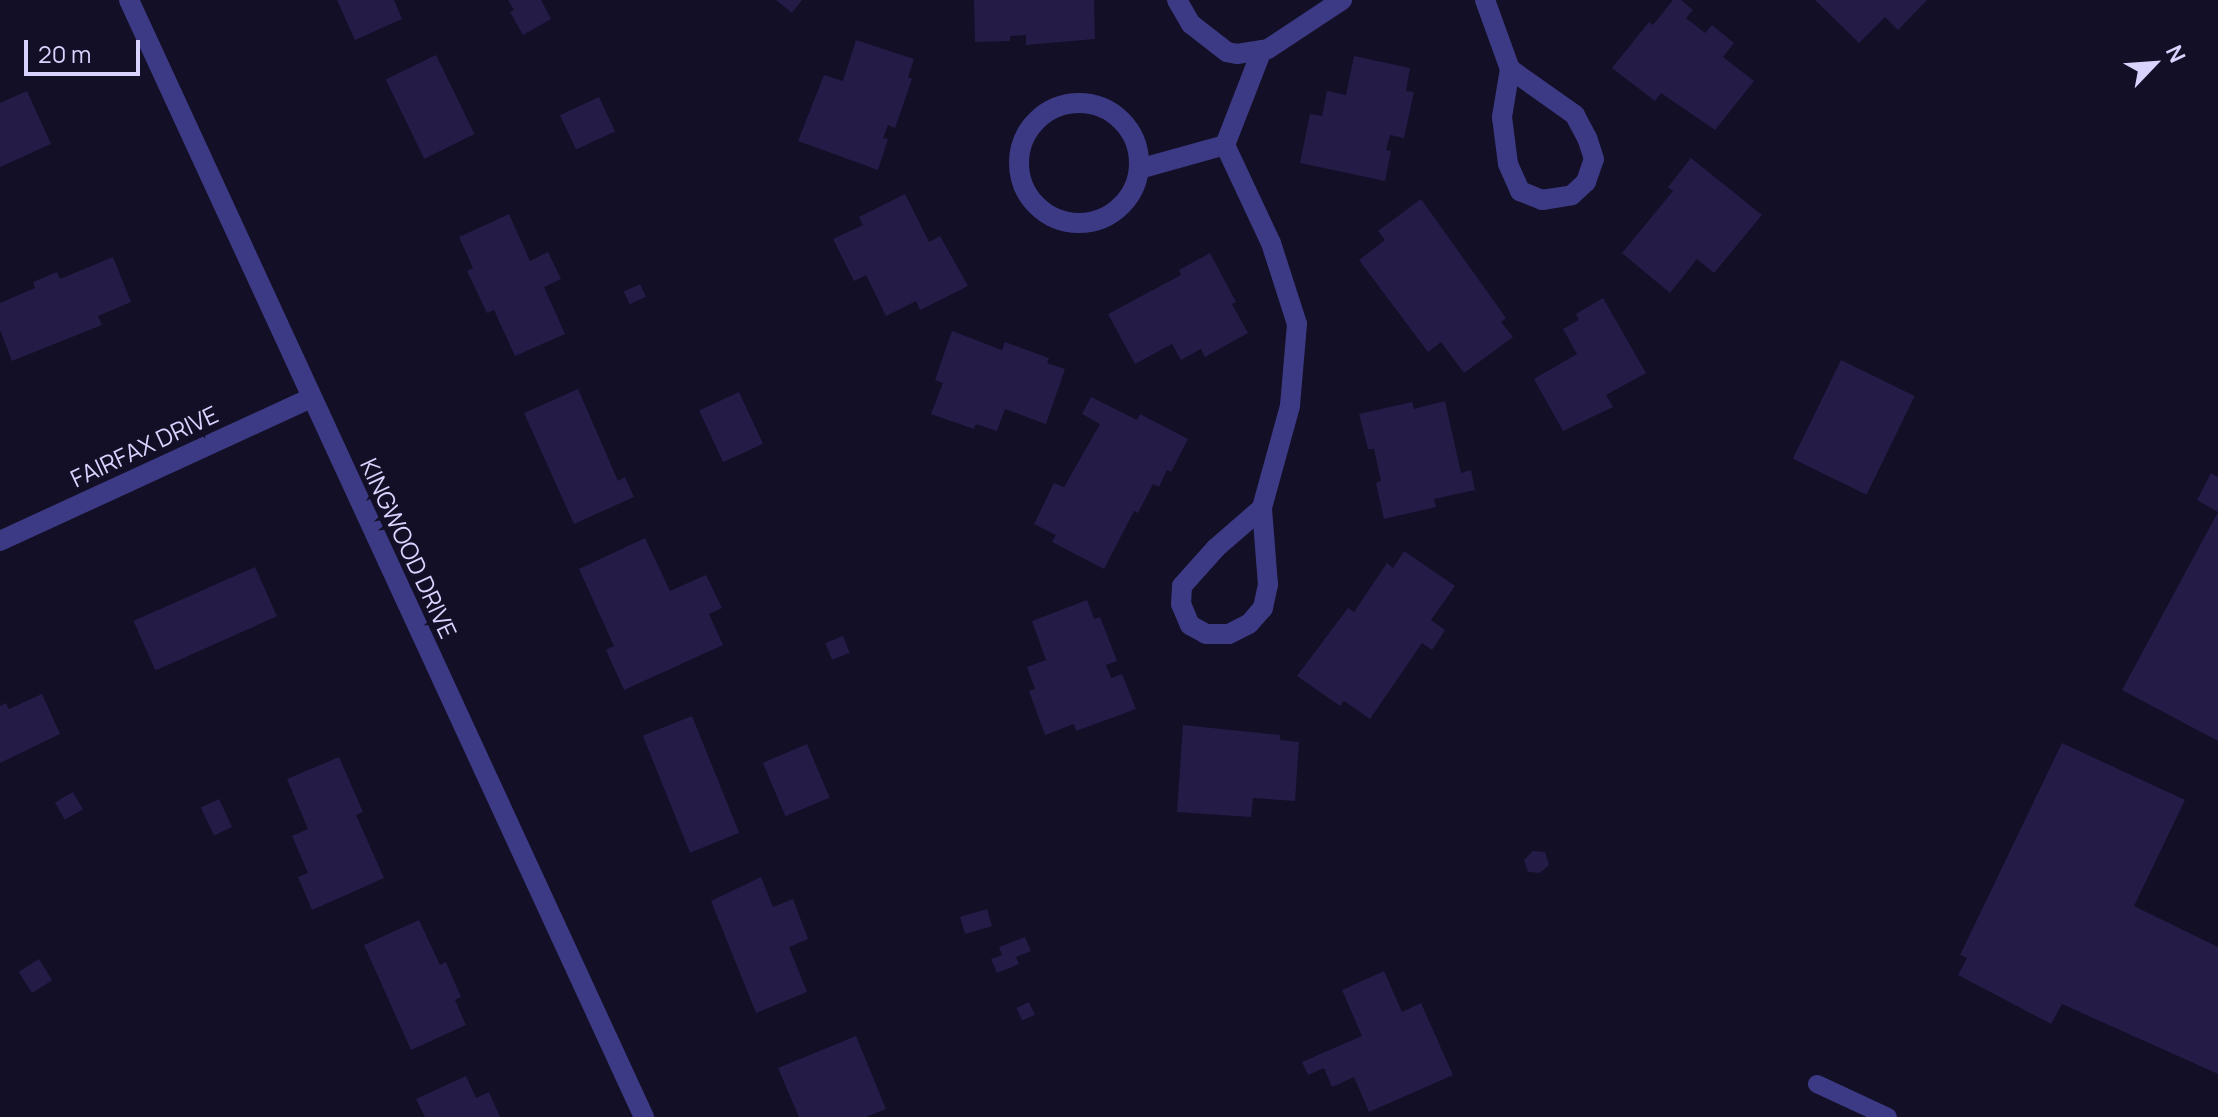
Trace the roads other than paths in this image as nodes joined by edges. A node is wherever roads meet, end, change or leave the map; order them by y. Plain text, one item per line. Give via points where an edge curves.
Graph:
1 (129, 0) edge
2 (1177, 0) edge
3 (1342, 0) edge
4 (1485, 0) edge
5 (1262, 50) junction
6 (1510, 69) junction
7 (1225, 145) junction
8 (1139, 169) junction
9 (311, 398) junction
10 (1262, 508) junction
11 (0, 541) edge
12 (1817, 1084) dead end
13 (644, 1117) edge
14 (1888, 1117) edge

1 - 9 street, KINGWOOD DRIVE
2 - 5 street via 1191,24 1227,52
3 - 5 street
4 - 6 street
5 - 7 street
6 - 6 street via 1502,117 1508,164 1520,191 1542,200 1572,195 1586,182 1594,159 1587,138 1575,115
7 - 8 street
7 - 10 street via 1271,243 1297,324 1290,406
8 - 8 street via 1134,189 1114,212 1086,224 1065,223 1031,201 1018,162 1022,142 1046,112 1083,103 1102,107 1124,124 1138,149
9 - 11 street, FAIRFAX DRIVE
9 - 13 street, KINGWOOD DRIVE
10 - 10 street via 1268,585 1263,608 1249,624 1229,634 1206,634 1190,625 1181,604 1182,586
12 - 14 lane

